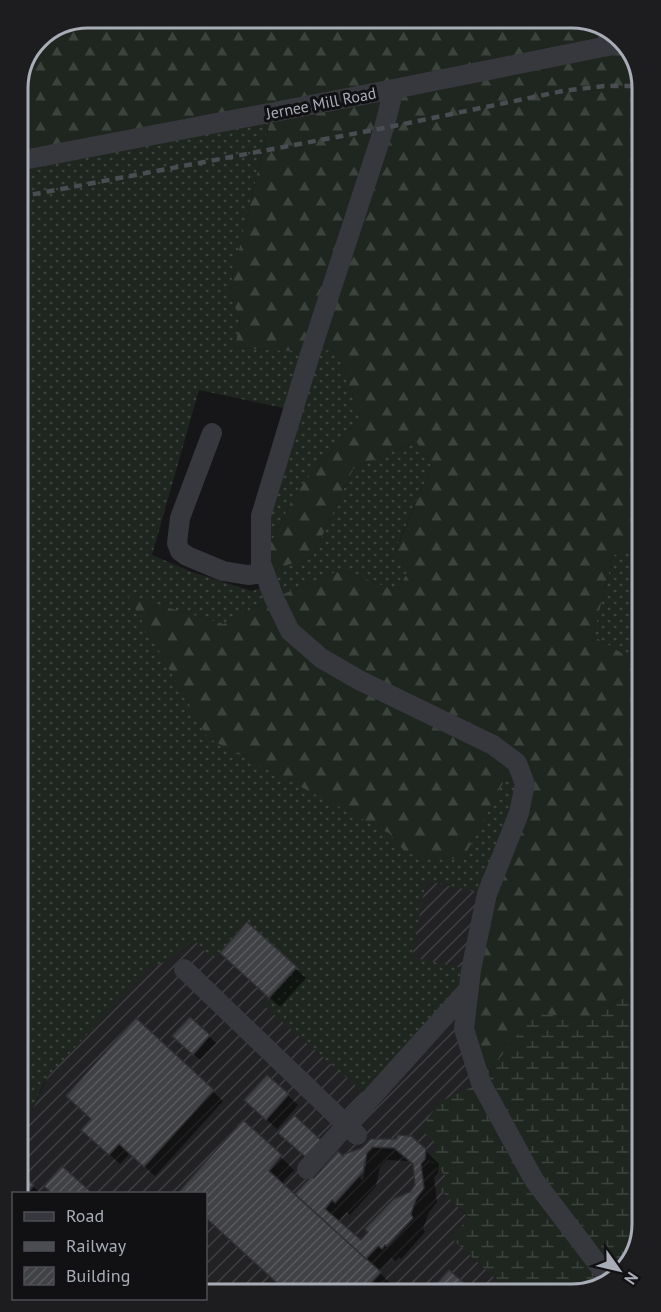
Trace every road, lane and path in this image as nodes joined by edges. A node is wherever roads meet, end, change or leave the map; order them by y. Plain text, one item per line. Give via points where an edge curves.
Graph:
1 (615, 46) edge
2 (394, 89) junction
3 (29, 158) edge
4 (212, 433) dead end
5 (265, 573) junction
6 (184, 969) dead end
7 (468, 990) junction
8 (352, 1130) junction
9 (307, 1169) dead end
10 (605, 1273) edge

1 - 2 street, Jernee Mill Road
2 - 3 street, Jernee Mill Road
2 - 5 street via 261,516 261,563
4 - 5 street via 180,518 177,543 187,556 223,571
5 - 7 street via 290,631 321,658 493,745 517,763 525,784 519,813 487,894
6 - 8 street
7 - 8 street
7 - 10 street via 464,1029 481,1083 534,1180
8 - 9 street

